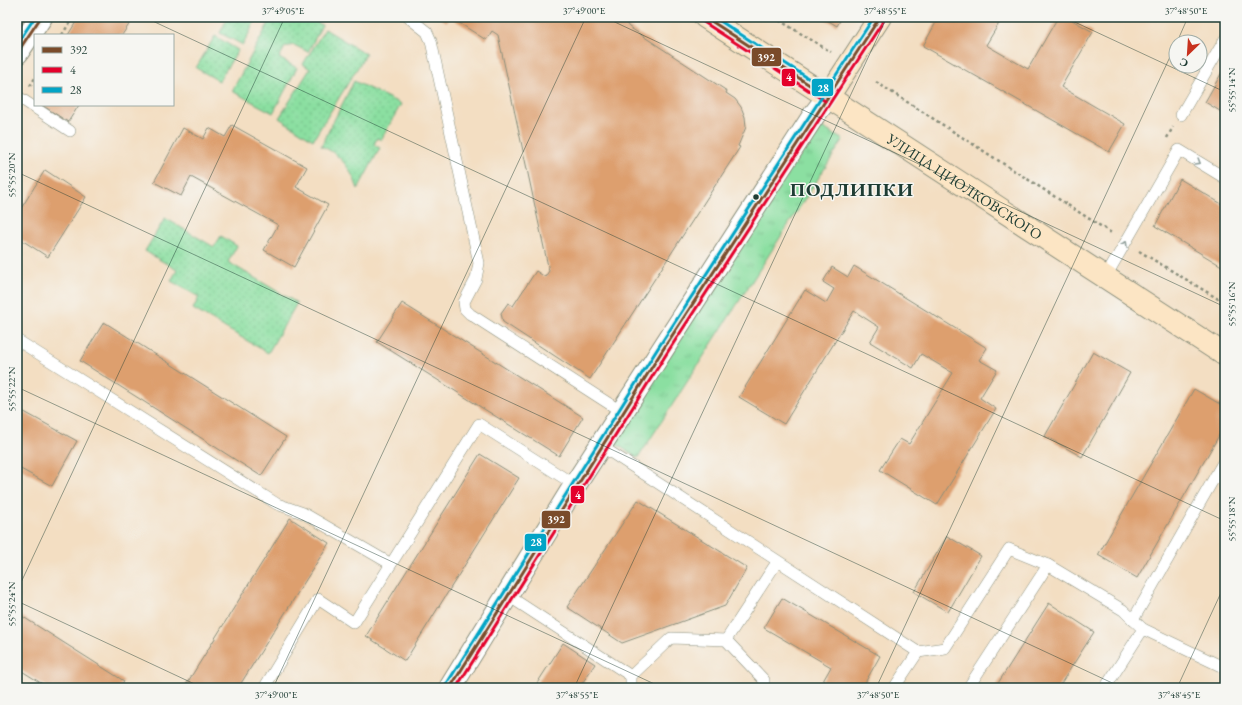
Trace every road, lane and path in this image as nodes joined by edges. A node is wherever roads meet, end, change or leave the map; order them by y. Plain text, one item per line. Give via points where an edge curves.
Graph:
1 (41, 17) edge
2 (73, 17) edge
3 (408, 17) edge
4 (705, 17) edge
5 (774, 17) edge
6 (880, 17) edge
7 (63, 34) edge
8 (1225, 39) edge
9 (17, 53) edge
10 (833, 54) dead end
11 (876, 82) dead end
12 (17, 96) edge
13 (828, 97) junction
14 (1181, 115) dead end
15 (70, 131) dead end
16 (1225, 178) edge
17 (1126, 242) junction
18 (1105, 278) junction
19 (1225, 302) edge
20 (17, 340) edge
21 (1225, 355) edge
22 (622, 412) junction
23 (601, 446) junction
24 (1225, 459) edge
25 (575, 485) junction
26 (777, 562) junction
27 (391, 564) junction
28 (1048, 565) junction
29 (507, 595) junction
30 (1133, 620) junction
31 (1143, 629) junction
32 (726, 640) junction
33 (918, 652) junction
34 (1225, 668) edge
35 (631, 676) junction
36 (264, 688) edge
37 (450, 688) edge
38 (631, 688) edge
39 (764, 688) edge
40 (894, 688) edge
41 (968, 688) edge
42 (1105, 688) edge

1 - 9 street
2 - 7 path
3 - 22 lane via 427,32 431,41 479,263 476,280 464,302 465,309
4 - 13 main road, УЛИЦА ЦИОЛКОВСКОГО
5 - 10 path
6 - 13 main road
8 - 14 lane
11 - 17 path
12 - 15 lane
13 - 18 main road, УЛИЦА ЦИОЛКОВСКОГО
13 - 22 street
17 -> 16 lane via 1179,150
18 -> 17 lane
17 - 19 path
18 - 21 main road, УЛИЦА ЦИОЛКОВСКОГО
20 - 27 lane via 278,504 303,513
22 - 23 street
23 - 25 street
23 - 26 lane
24 - 30 lane
25 - 27 lane via 478,424
25 - 29 street
26 - 32 lane
26 - 33 lane
27 - 36 lane via 354,623 318,599
28 - 30 lane via 1123,610
28 - 33 lane via 1009,548 945,648
28 - 41 lane
29 - 35 lane
29 - 37 street
30 - 31 lane
31 - 34 lane
31 - 42 lane
32 - 35 lane via 671,638
32 - 39 lane via 764,680
33 - 40 lane
35 - 38 lane

